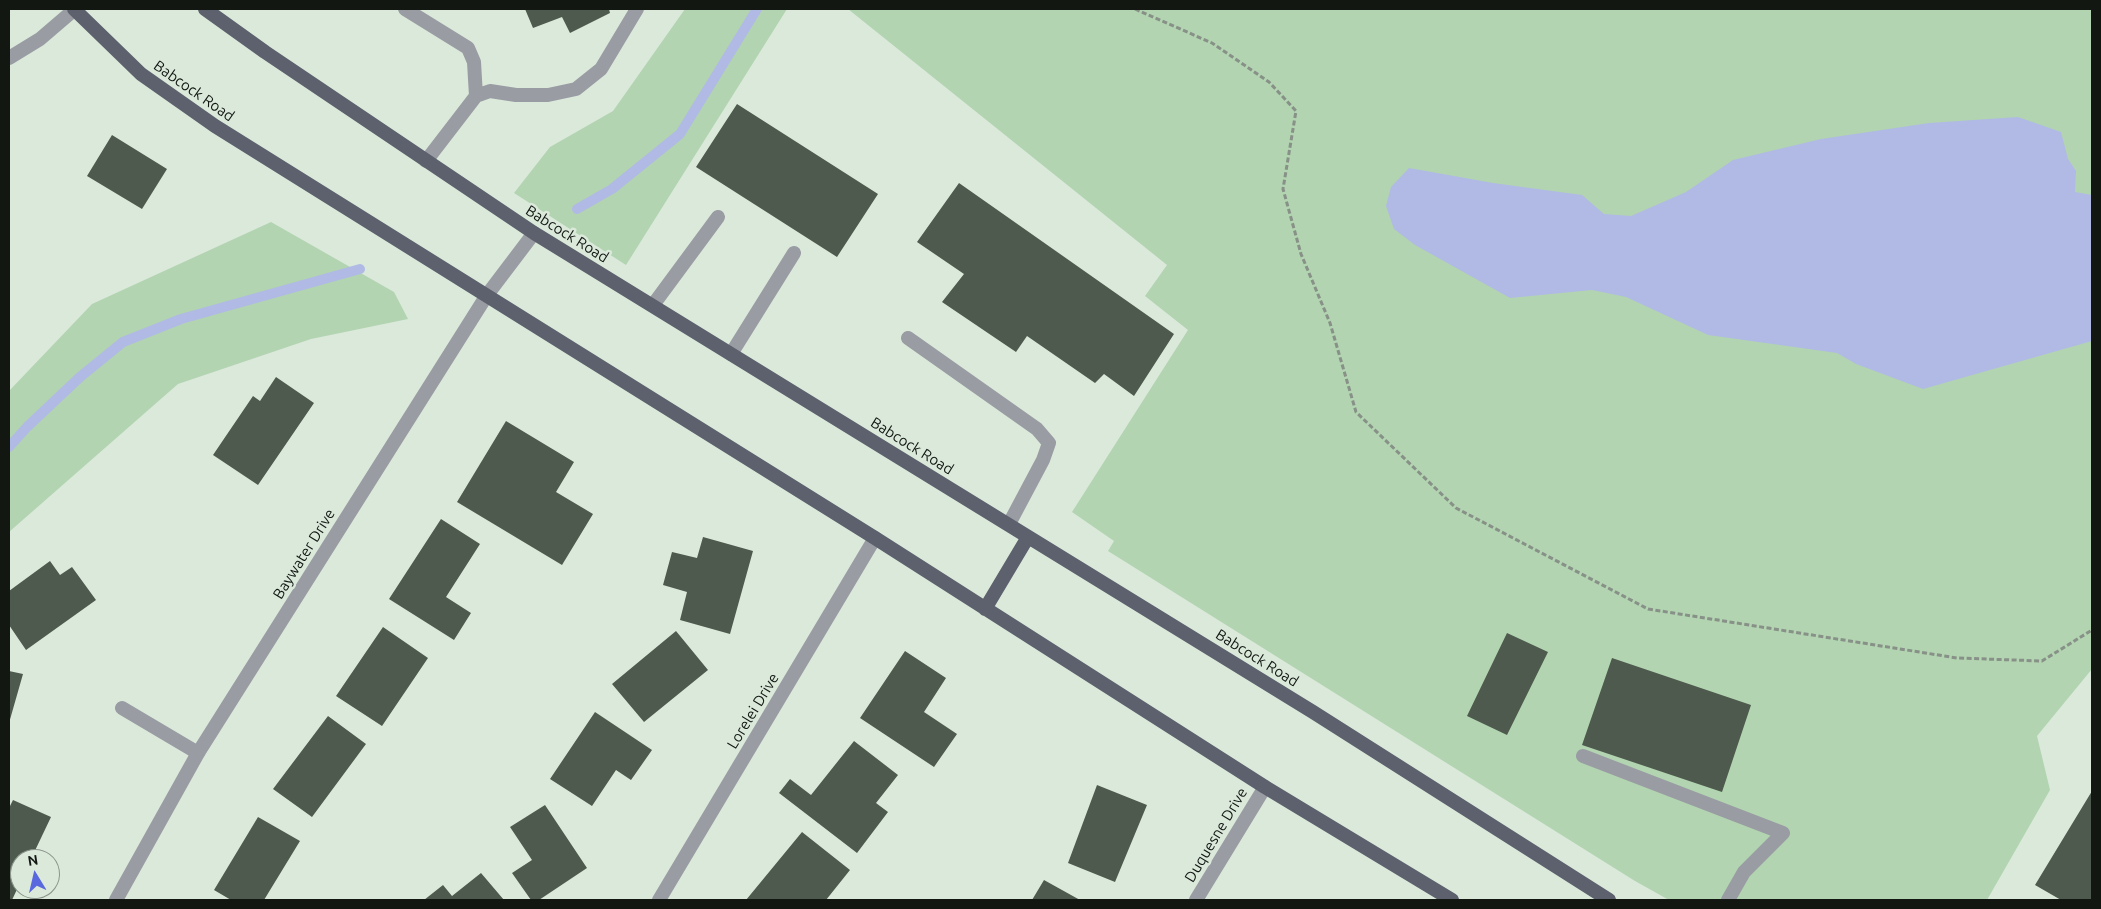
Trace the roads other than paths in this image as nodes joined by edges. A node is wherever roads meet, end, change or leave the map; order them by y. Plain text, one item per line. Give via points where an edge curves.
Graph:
1 (74, 9) edge
2 (205, 9) edge
3 (406, 9) edge
4 (637, 9) edge
5 (9, 58) edge
6 (476, 96) junction
7 (426, 161) junction
8 (718, 217) dead end
9 (534, 233) junction
10 (794, 253) dead end
11 (487, 295) junction
12 (653, 305) junction
13 (908, 338) dead end
14 (731, 354) junction
15 (1008, 524) junction
16 (1028, 537) junction
17 (876, 538) junction
18 (985, 609) junction
19 (122, 708) dead end
20 (198, 753) junction
21 (1583, 756) dead end
22 (1265, 788) junction
23 (116, 900) edge
24 (659, 900) edge
25 (1196, 900) edge
26 (1452, 900) edge
27 (1609, 900) edge
28 (1728, 900) edge

1 - 5 street via 40,39
1 - 11 main road, Babcock Road via 141,74 215,126
2 - 7 main road, Babcock Road
3 - 6 street via 468,48 474,62
4 - 6 street via 601,70 576,89 548,95 490,92
6 - 7 street
7 - 9 main road, Babcock Road
8 - 12 street
9 - 11 street, Baywater Drive
9 - 12 main road, Babcock Road
10 - 14 street
11 - 17 main road, Babcock Road
11 - 20 street, Baywater Drive
12 - 14 main road, Babcock Road
13 - 15 street via 1037,429 1049,443
14 - 15 main road, Babcock Road
15 - 16 main road, Babcock Road
16 - 18 main road
16 - 27 main road, Babcock Road via 1313,712
17 - 18 main road, Babcock Road
17 - 24 street, Lorelei Drive
18 - 22 main road, Babcock Road
19 - 20 street
20 - 23 street, Baywater Drive
21 - 28 street via 1783,833 1744,872
22 - 25 street, Duquesne Drive
22 - 26 main road, Babcock Road

